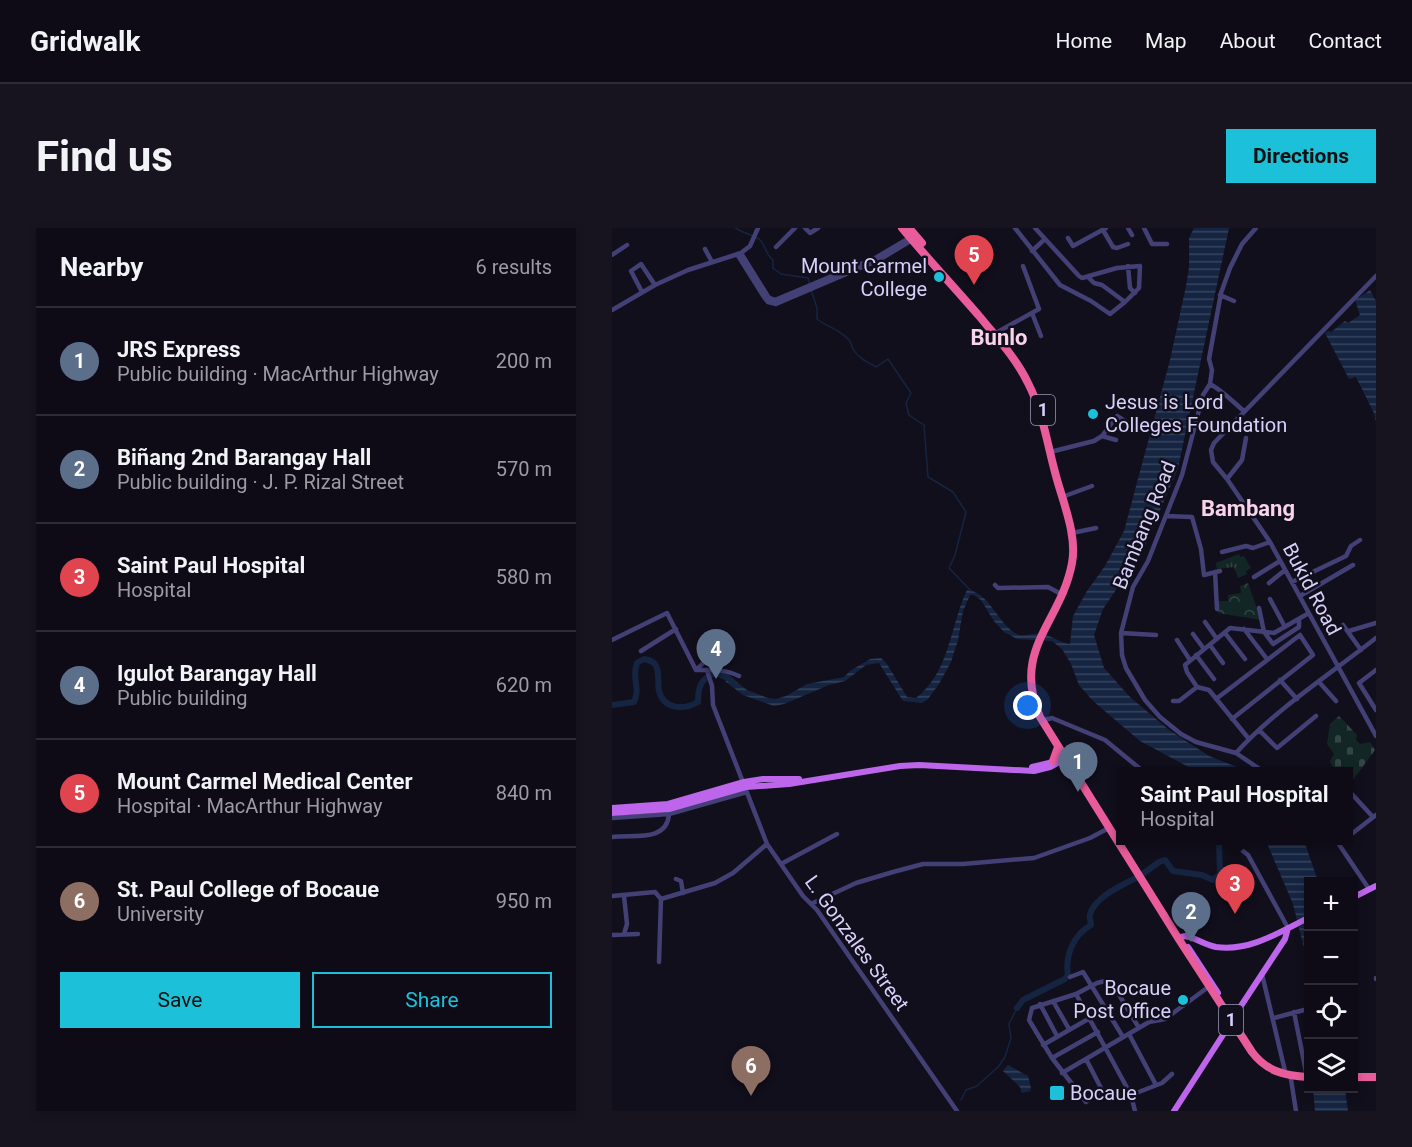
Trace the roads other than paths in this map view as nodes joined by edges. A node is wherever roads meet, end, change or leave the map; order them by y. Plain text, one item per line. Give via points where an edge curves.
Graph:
1 (758, 228) edge
2 (795, 228) edge
3 (805, 228) edge
4 (818, 228) edge
5 (902, 228) edge
6 (1015, 228) edge
7 (1035, 228) edge
8 (1128, 228) edge
9 (1144, 228) edge
10 (1256, 228) edge
11 (1104, 229) edge
12 (1132, 235) dead end
13 (913, 236) edge
14 (1068, 238) dead end
15 (1045, 239) junction
16 (1128, 244) dead end
17 (1167, 244) dead end
18 (627, 245) dead end
19 (776, 247) dead end
20 (705, 249) dead end
21 (1032, 251) junction
22 (739, 253) junction
23 (612, 255) edge
24 (712, 262) junction
25 (1023, 266) dead end
26 (1128, 266) junction
27 (1376, 276) edge
28 (1088, 277) junction
29 (655, 285) junction
30 (642, 292) junction
31 (1135, 293) junction
32 (1221, 296) junction
33 (1125, 302) junction
34 (1234, 302) dead end
35 (612, 310) edge
36 (1032, 314) junction
37 (996, 333) junction
38 (1041, 336) dead end
39 (1210, 384) junction
40 (1245, 411) junction
41 (1141, 427) dead end
42 (1102, 436) junction
43 (1246, 438) dead end
44 (1116, 440) dead end
45 (1051, 451) junction
46 (1227, 479) junction
47 (1092, 486) dead end
48 (1064, 497) junction
49 (1166, 516) junction
50 (1096, 528) dead end
51 (1073, 533) junction
52 (1360, 540) dead end
53 (1269, 544) junction
54 (1222, 552) dead end
55 (1278, 562) junction
56 (1353, 566) dead end
57 (1283, 571) junction
58 (1254, 577) dead end
59 (1293, 582) junction
60 (1269, 583) dead end
61 (995, 585) dead end
62 (1063, 595) junction
63 (1300, 596) junction
64 (1270, 600) dead end
65 (1259, 608) dead end
66 (1217, 609) dead end
67 (1305, 615) junction
68 (1227, 621) dead end
69 (1205, 622) dead end
70 (1376, 623) edge
71 (1343, 624) dead end
72 (1285, 627) junction
73 (1230, 628) junction
74 (676, 629) junction
75 (1244, 629) junction
76 (1349, 631) junction
77 (1264, 632) junction
78 (1121, 633) junction
79 (1225, 633) junction
80 (1193, 634) dead end
81 (1156, 635) dead end
82 (1286, 636) junction
83 (1217, 639) junction
84 (1376, 639) edge
85 (612, 640) edge
86 (1177, 640) dead end
87 (726, 641) dead end
88 (1290, 642) junction
89 (1210, 645) junction
90 (1204, 649) junction
91 (1361, 650) junction
92 (641, 651) dead end
93 (1196, 655) junction
94 (1267, 659) junction
95 (1190, 660) junction
96 (1245, 660) dead end
97 (1223, 663) dead end
98 (1336, 668) junction
99 (696, 670) junction
100 (1376, 670) edge
101 (708, 672) junction
102 (739, 676) dead end
103 (1214, 679) dead end
104 (1280, 680) junction
105 (1319, 682) junction
106 (1197, 687) junction
107 (1216, 699) junction
108 (1297, 699) junction
109 (1173, 701) dead end
110 (1335, 701) dead end
111 (1376, 710) edge
112 (1316, 716) dead end
113 (1232, 719) junction
114 (1043, 720) junction
115 (1260, 730) junction
116 (1376, 736) edge
117 (1249, 739) junction
118 (1058, 747) junction
119 (1236, 753) junction
120 (1066, 756) junction
121 (1053, 760) junction
122 (1139, 767) edge
123 (1258, 767) edge
124 (1008, 770) junction
125 (746, 787) junction
126 (1353, 795) edge
127 (612, 808) edge
128 (669, 814) junction
129 (612, 816) edge
130 (1375, 816) edge
131 (1111, 827) junction
132 (1353, 833) edge
133 (837, 834) dead end
134 (1116, 834) edge
135 (1116, 835) edge
136 (612, 837) edge
137 (767, 844) junction
138 (1122, 845) edge
139 (1124, 845) edge
140 (1235, 845) edge
141 (1342, 845) edge
142 (780, 864) junction
143 (676, 879) dead end
144 (1372, 888) edge
145 (683, 892) junction
146 (1358, 895) edge
147 (612, 896) edge
148 (624, 896) junction
149 (661, 898) junction
150 (811, 904) junction
151 (1304, 920) edge
152 (1288, 928) junction
153 (624, 934) junction
154 (638, 934) dead end
155 (612, 935) edge
156 (1180, 937) junction
157 (1186, 948) junction
158 (658, 962) dead end
159 (1262, 974) junction
160 (1071, 977) dead end
161 (1091, 986) junction
162 (1208, 988) junction
163 (1076, 994) junction
164 (1053, 1001) junction
165 (1041, 1004) junction
166 (1304, 1010) dead end
167 (1294, 1012) junction
168 (1090, 1018) junction
169 (1274, 1018) junction
170 (1232, 1021) junction
171 (1139, 1028) junction
172 (1070, 1029) junction
173 (1098, 1032) junction
174 (1129, 1034) junction
175 (1057, 1036) junction
176 (1123, 1037) junction
177 (1043, 1045) junction
178 (1106, 1046) junction
179 (1304, 1057) edge
180 (1052, 1058) junction
181 (1086, 1059) junction
182 (1062, 1073) junction
183 (1286, 1073) junction
184 (1172, 1074) dead end
185 (1304, 1075) edge
186 (1358, 1075) edge
187 (1376, 1076) edge
188 (1156, 1085) junction
189 (1131, 1095) junction
190 (957, 1111) edge
191 (1135, 1111) edge
192 (1174, 1111) edge
193 (1296, 1111) edge

1 - 22 street
2 - 19 street
3 - 4 street via 810,233
5 - 13 highway, 1
6 - 21 street
7 - 15 street
8 - 12 street
9 - 17 street via 1152,244
10 - 32 street, Bambang Road via 1242,244
11 - 14 street via 1074,246
11 - 16 street via 1113,247
13 - 22 street via 813,287 772,300
13 - 37 highway, 1
15 - 21 street
15 - 28 street via 1079,276
18 - 23 street
20 - 24 street
21 - 33 street via 1060,285 1110,314
22 - 24 street
24 - 29 street
25 - 36 street via 1039,309
26 - 28 street
26 - 31 street via 1130,288
26 - 31 street via 1140,266 1139,288
27 - 40 street, Bukid Road
28 - 33 street
29 - 30 street
29 - 30 street via 641,264 632,271
30 - 35 street
31 - 33 street
32 - 34 street
32 - 39 street, Bambang Road via 1209,359
36 - 37 street
36 - 38 street
37 - 45 highway, 1 via 1036,400
39 - 40 street
39 - 49 street, Bambang Road via 1203,395 1182,475
40 - 46 street, Bukid Road via 1211,450 1213,462
41 - 42 street via 1117,416
42 - 44 street
42 - 45 street
43 - 46 street via 1242,460
45 - 48 highway, 1
46 - 53 street, Bukid Road
47 - 48 street
48 - 51 highway, 1
49 - 66 street via 1192,518 1204,575 1218,571
49 - 78 street, Bambang Road via 1133,587
50 - 51 street
51 - 62 highway, 1 via 1074,556
52 - 59 street via 1346,556
53 - 54 street
53 - 55 street, Bukid Road
55 - 57 street, Bukid Road
55 - 58 street
56 - 63 street
57 - 59 street, Bukid Road
57 - 60 street
59 - 63 street, Bukid Road
61 - 62 street via 1048,587
62 - 114 highway, 1 via 1030,671 1034,701
63 - 67 street, Bukid Road
64 - 72 street
65 - 77 street
67 - 72 street
67 - 82 street via 1299,627
67 - 98 street, Bukid Road
68 - 73 street
69 - 83 street
70 - 76 street
71 - 76 street
72 - 77 street via 1274,633
73 - 75 street
73 - 79 street
74 - 85 street via 666,613
74 - 92 street
74 - 99 street
75 - 77 street
75 - 94 street
76 - 91 street
77 - 82 street via 1274,644
78 - 81 street
78 - 119 street, Bambang Road via 1126,668 1160,717 1196,742
79 - 83 street
79 - 96 street
80 - 90 street
82 - 88 street
83 - 89 street
84 - 91 street
86 - 95 street
87 - 99 street
88 - 94 street
88 - 104 street via 1300,635 1313,655
89 - 90 street
89 - 97 street
90 - 93 street
91 - 98 street
93 - 95 street
93 - 103 street
94 - 107 street
95 - 106 street via 1185,667
98 - 105 street
98 - 116 street, Bukid Road
99 - 101 street
100 - 111 street via 1359,683
101 - 102 street via 719,670
101 - 125 street, L. Gonzales Street via 713,705
104 - 108 street
104 - 113 street
105 - 108 street
105 - 110 street
106 - 107 street via 1209,690
106 - 109 street via 1179,701
107 - 113 street
108 - 115 street
112 - 115 street via 1277,748
113 - 117 street
114 - 118 highway, 1
114 - 120 highway, 1
114 - 122 street via 1052,718 1105,740
115 - 117 street
117 - 119 street
118 - 120 highway, 1
118 - 121 highway
119 - 123 street, Bambang Road
120 - 121 main road
120 - 124 main road via 1050,767 1034,771
120 - 131 highway, 1
121 - 124 main road
124 - 125 main road via 919,765 815,778 763,779
125 - 127 main road via 668,804
125 - 128 street
125 - 129 main road via 669,809
125 - 137 street, L. Gonzales Street
126 - 130 street
128 - 129 street
128 - 136 street via 664,828 656,834
130 - 132 street
131 - 134 highway, 1
131 - 135 highway, 1
131 - 150 street via 1034,858 923,864 856,883
133 - 142 street
137 - 142 street, L. Gonzales Street
137 - 145 street via 733,873
138 - 156 highway, 1
139 - 156 highway, 1
140 - 152 street via 1250,859
141 - 144 street
142 - 150 street, L. Gonzales Street
143 - 145 street via 681,881
144 - 146 main road
145 - 149 street
147 - 148 street
148 - 149 street via 655,892
148 - 153 street
149 - 158 street
150 - 190 street, L. Gonzales Street
151 - 152 main road
152 - 156 main road via 1236,948
152 - 159 main road
153 - 154 street
153 - 155 street
156 - 157 highway, 1
157 - 162 main road, 1
157 - 170 main road, 1
157 - 183 highway, 1 via 1256,1057 1266,1066
159 - 169 street
159 - 170 main road
160 - 161 street via 1082,971
161 - 163 street
161 - 171 street via 1112,983
161 - 176 street
162 - 170 main road, 1
162 - 171 street via 1165,1019
163 - 164 street
163 - 168 street
164 - 165 street
164 - 172 street
165 - 175 street
165 - 177 street via 1032,1008 1029,1020
166 - 167 street
167 - 169 street
167 - 179 street
168 - 172 street
168 - 173 street
169 - 183 street
170 - 183 main road, 1 via 1260,1066 1277,1075
170 - 192 main road
171 - 174 street
172 - 175 street
173 - 178 street
173 - 180 street
174 - 176 street
174 - 188 street
175 - 177 street
176 - 178 street
177 - 180 street
178 - 181 street
178 - 189 street
180 - 182 street
181 - 182 street
181 - 182 street via 1102,1090 1087,1101
183 - 185 highway, 1
183 - 193 street
184 - 188 street
186 - 187 highway
188 - 189 street
189 - 191 street

